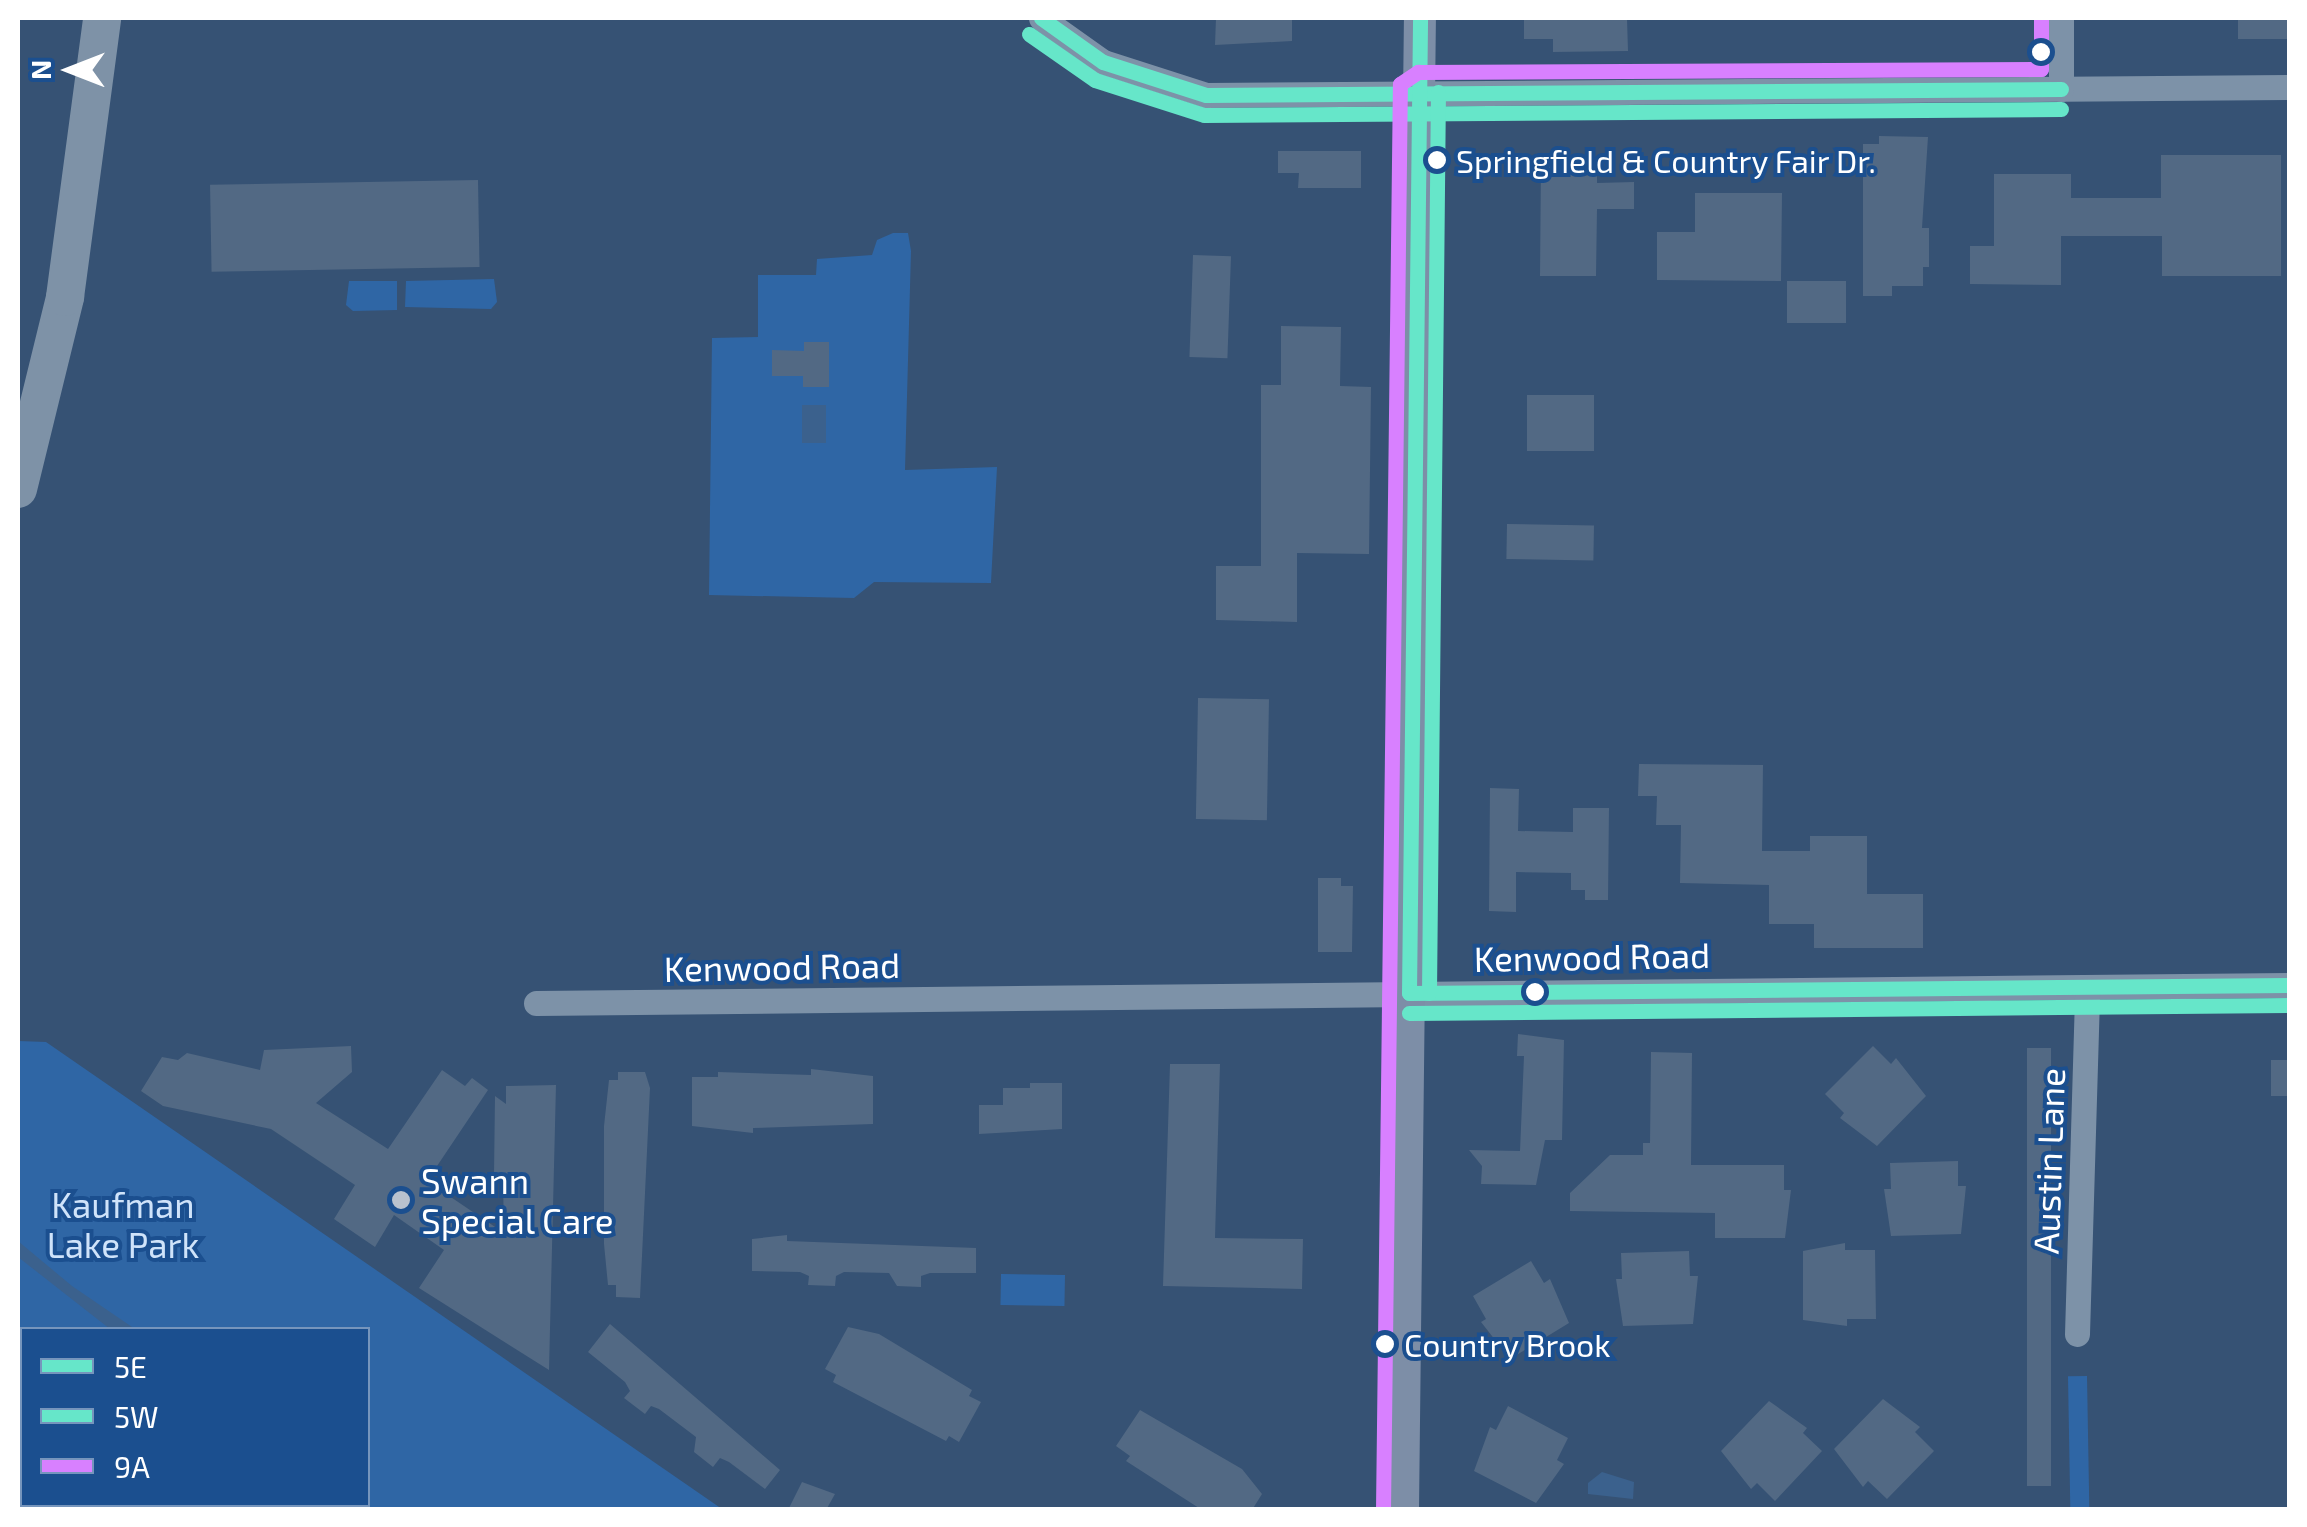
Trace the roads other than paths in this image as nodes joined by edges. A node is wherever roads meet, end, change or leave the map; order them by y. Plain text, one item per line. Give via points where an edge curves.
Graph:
1 (102, 18) edge
2 (1041, 18) edge
3 (1420, 18) edge
4 (2061, 18) edge
5 (2290, 88) edge
6 (2061, 89) junction
7 (1418, 92) junction
8 (18, 489) edge
9 (2290, 985) edge
10 (2087, 990) junction
11 (1408, 993) junction
12 (536, 1004) dead end
13 (2077, 1334) dead end
14 (1403, 1510) edge

1 - 8 highway via 79,221
2 - 7 street via 1103,62 1196,94
3 - 7 main road
4 - 6 street
5 - 6 street
6 - 7 street
7 - 11 main road
9 - 10 street, Kenwood Road
10 - 11 street, Kenwood Road
10 - 13 street, Austin Lane
11 - 12 street, Kenwood Road
11 - 14 main road

